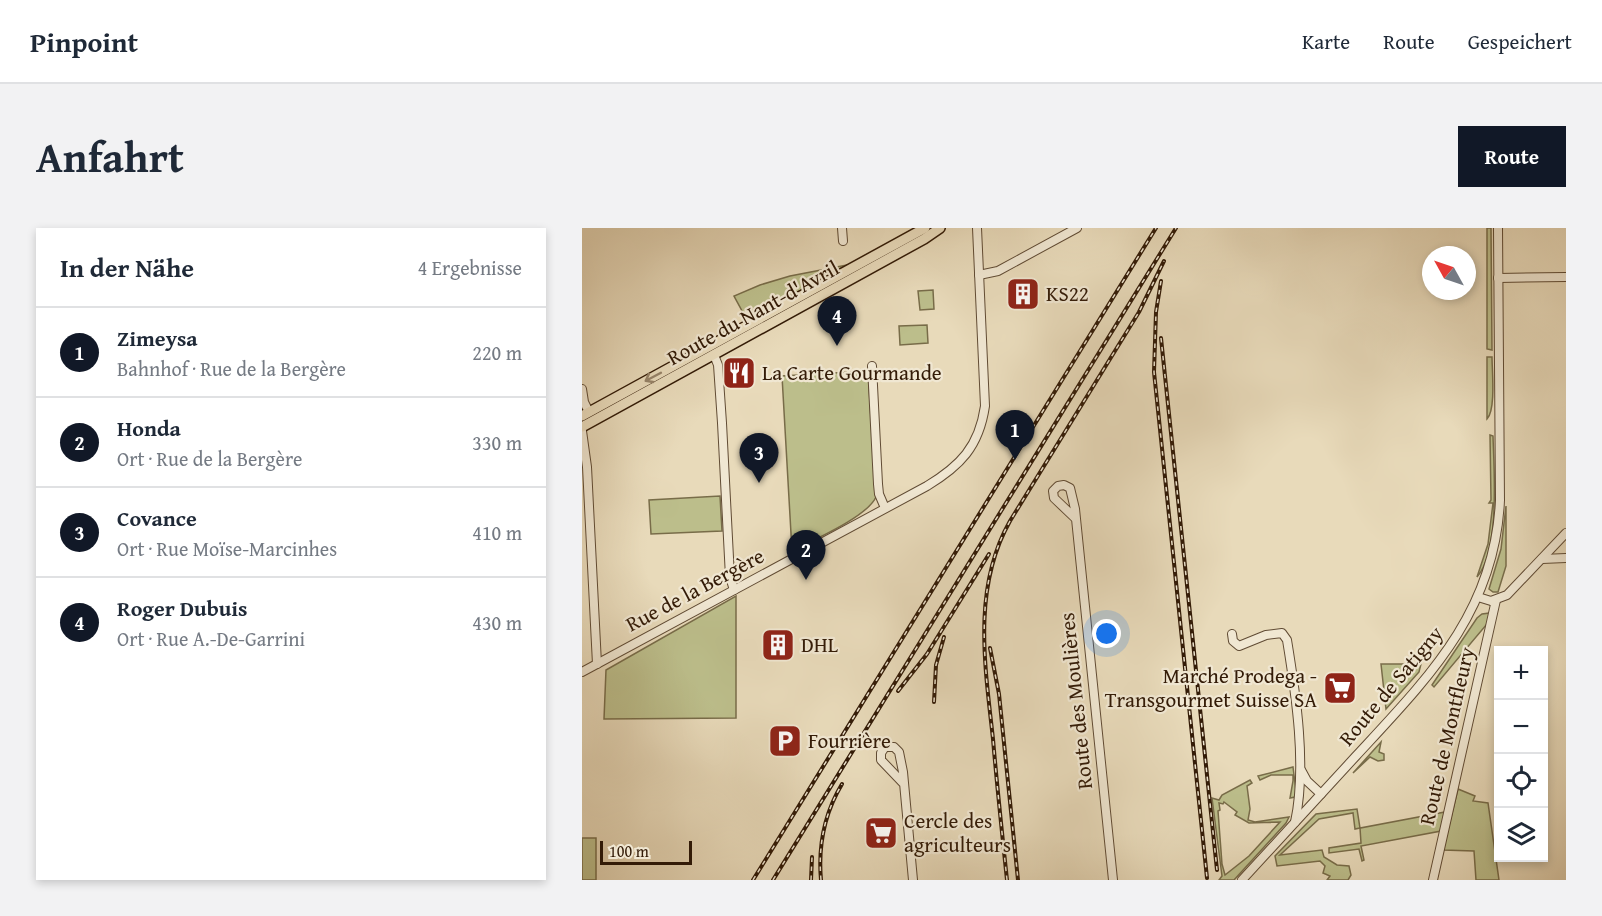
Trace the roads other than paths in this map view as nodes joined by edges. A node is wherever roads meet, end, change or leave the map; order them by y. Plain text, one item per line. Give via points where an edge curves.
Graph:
1 (842, 228) edge
2 (925, 228) edge
3 (940, 228) edge
4 (976, 228) edge
5 (1077, 228) edge
6 (1498, 228) edge
7 (843, 241) dead end
8 (979, 275) junction
9 (1566, 277) edge
10 (1498, 278) junction
11 (714, 355) junction
12 (872, 366) dead end
13 (582, 389) edge
14 (585, 414) edge
15 (582, 429) edge
16 (885, 508) junction
17 (1075, 518) dead end
18 (1566, 533) edge
19 (1566, 558) edge
20 (1542, 559) junction
21 (734, 590) junction
22 (1478, 597) junction
23 (1496, 600) junction
24 (1232, 634) dead end
25 (597, 664) junction
26 (582, 672) edge
27 (1300, 768) junction
28 (903, 783) junction
29 (1300, 789) junction
30 (1318, 797) junction
31 (1294, 824) junction
32 (913, 880) edge
33 (1113, 880) edge
34 (1242, 880) edge
35 (1433, 880) edge

1 - 7 street
2 -> 14 main road, Route du Nant-d'Avril
3 - 11 main road, Route du Nant-d'Avril
4 - 8 street, Rue de la Bergère
5 - 8 street via 998,271
6 - 10 street, Route de Satigny
8 - 16 street, Rue de la Bergère via 986,396 979,433 964,458 949,472
9 - 10 street
10 - 22 street, Route de Satigny via 1499,511 1494,550
11 - 15 main road, Route du Nant-d'Avril
11 - 21 street via 718,365 730,577
12 - 16 street via 878,484
13 - 14 street
15 - 25 street
16 - 21 street, Rue de la Bergère
17 - 33 street, Route des Moulières
18 - 20 street
19 - 20 street
20 - 23 street via 1510,593
21 - 25 street, Rue de la Bergère
22 - 23 street
22 - 30 street, Route de Satigny via 1458,634 1422,682
23 - 35 street, Route de Montfleury
24 - 27 street via 1239,646 1274,633 1286,637
25 - 26 street, Rue de la Bergère
27 - 29 street
27 - 30 street
28 - 28 street via 899,752 893,746 885,747 881,760
28 - 32 street
29 - 30 street
29 - 31 street
30 - 31 street, Route de Satigny
31 - 34 street, Route de Satigny

